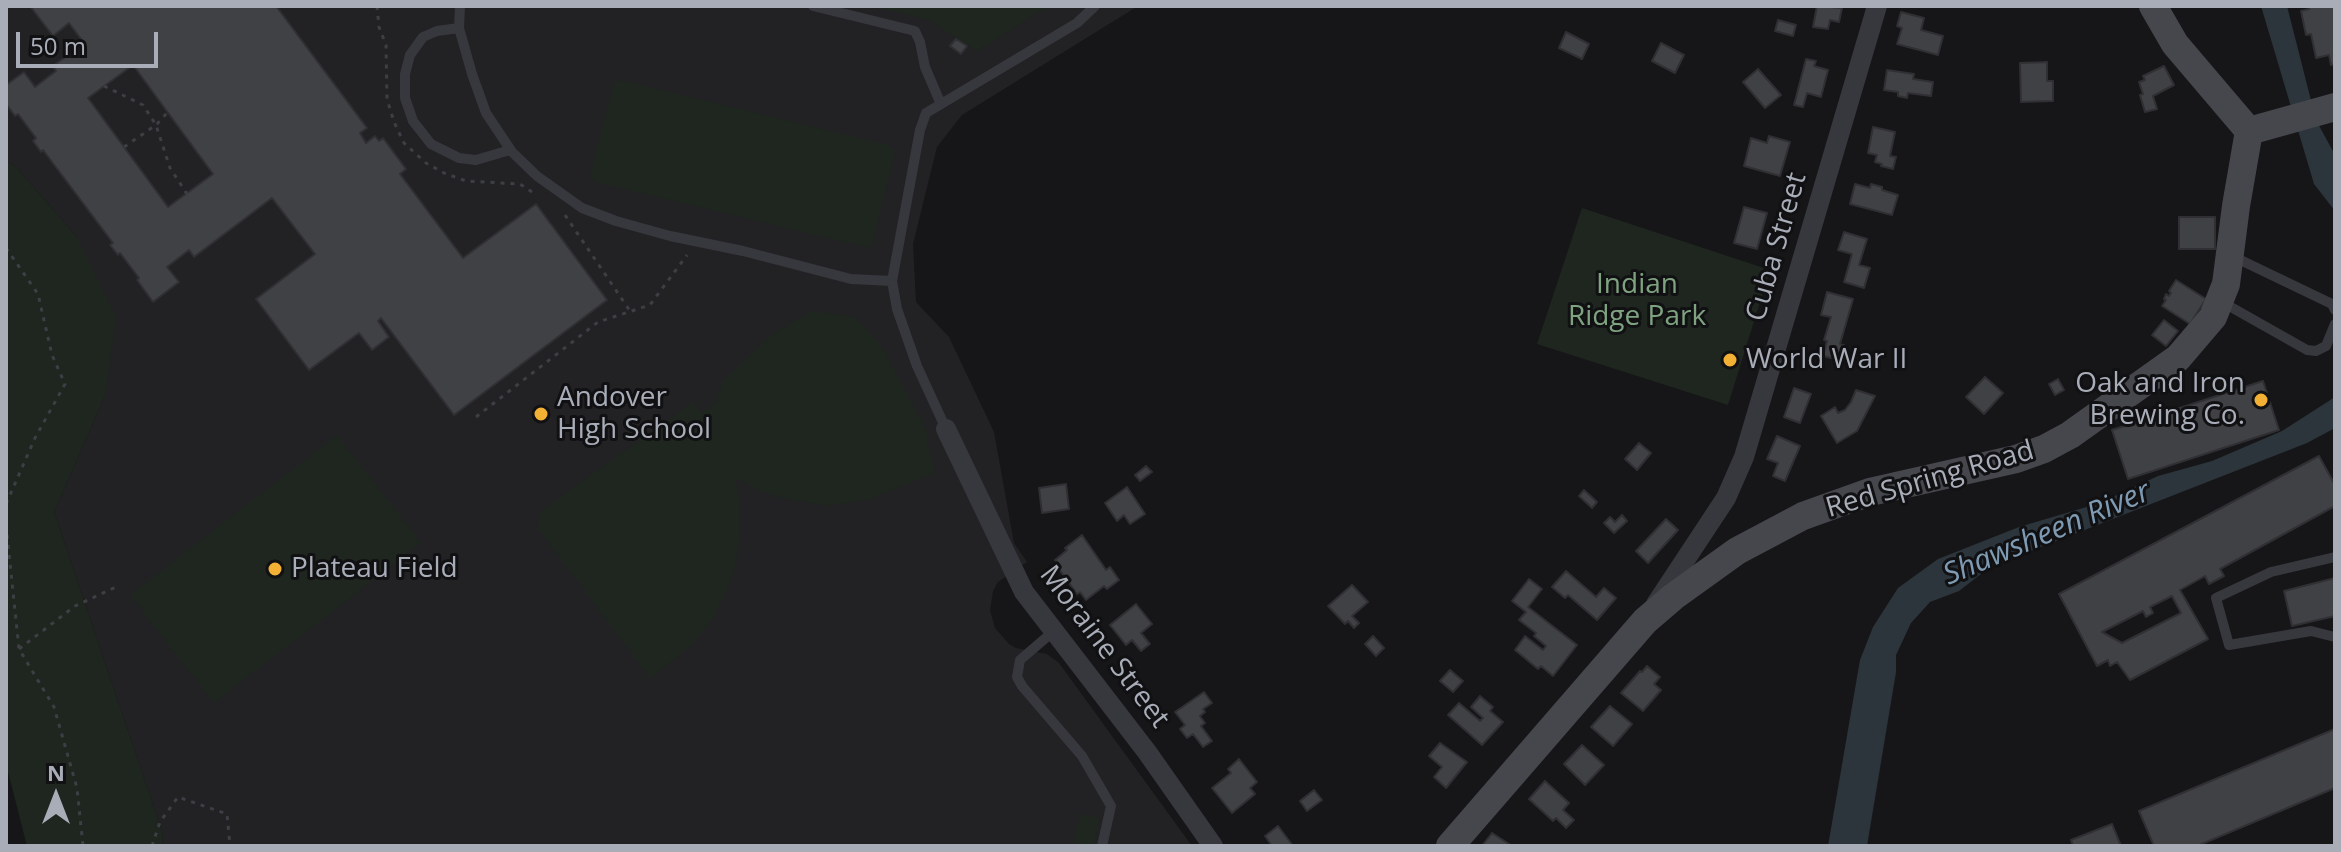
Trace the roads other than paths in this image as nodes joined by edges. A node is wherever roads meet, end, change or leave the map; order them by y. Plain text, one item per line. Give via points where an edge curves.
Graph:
1 (460, 6) edge
2 (813, 6) edge
3 (1095, 6) edge
4 (1877, 6) edge
5 (2153, 6) edge
6 (459, 28) junction
7 (940, 102) junction
8 (2329, 109) edge
9 (2249, 131) junction
10 (510, 150) junction
11 (2244, 262) junction
12 (892, 281) junction
13 (2229, 306) junction
14 (2335, 310) edge
15 (2335, 324) edge
16 (946, 429) joint
17 (2335, 557) edge
18 (1645, 621) junction
19 (1055, 630) junction
20 (2335, 637) edge
21 (1102, 846) edge
22 (1213, 846) edge
23 (1450, 846) edge

1 - 6 lane
2 - 7 lane via 915,31
3 - 7 lane via 1077,23
4 - 18 street, Cuba Street via 1744,457 1726,498
5 - 9 main road via 2175,44
6 - 10 lane via 486,113
6 - 10 lane via 423,37 410,55 405,98 413,121 431,144 459,158 476,160
7 - 12 lane via 921,122
8 - 9 main road
9 - 11 main road, Red Spring Road via 2236,206
10 - 12 lane via 582,208 616,221 851,279
11 - 13 main road, Red Spring Road via 2226,284
11 - 14 lane
12 - 16 lane via 917,366
13 - 15 lane via 2307,350 2326,346
13 - 18 main road, Red Spring Road via 2178,358 2057,442 2016,459 1870,492 1803,516 1737,551
16 - 19 street, Moraine Street via 1024,592
17 - 20 lane via 2271,572 2216,598 2229,645 2311,631
18 - 23 main road, Red Spring Road
19 - 21 lane via 1020,660 1017,677 1082,756 1111,806
19 - 22 street, Moraine Street

